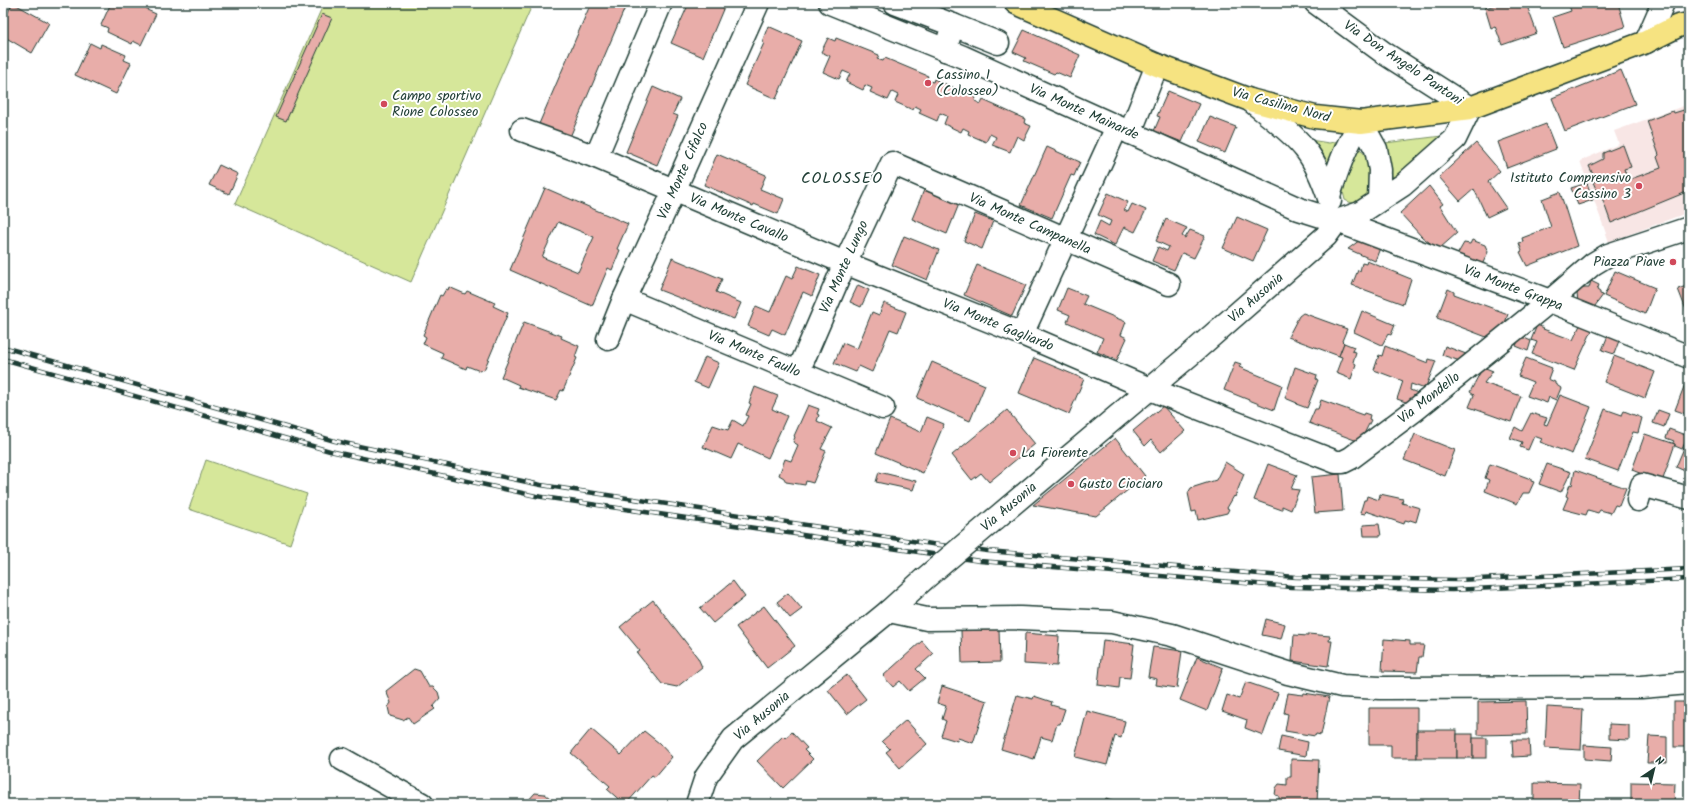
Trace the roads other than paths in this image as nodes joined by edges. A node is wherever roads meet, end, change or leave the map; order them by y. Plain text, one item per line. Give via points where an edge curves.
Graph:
1 (661, 3) edge
2 (758, 3) edge
3 (830, 3) edge
4 (895, 3) edge
5 (1016, 3) edge
6 (1316, 3) edge
7 (1663, 3) edge
8 (1689, 24) edge
9 (953, 25) junction
10 (1689, 36) edge
11 (1646, 42) junction
12 (998, 43) dead end
13 (945, 50) junction
14 (1157, 65) junction
15 (1250, 100) junction
16 (1470, 108) junction
17 (1361, 122) junction
18 (522, 130) dead end
19 (1123, 130) junction
20 (596, 157) junction
21 (892, 163) joint
22 (674, 191) junction
23 (1329, 196) junction
24 (1379, 200) junction
25 (1337, 221) junction
26 (1689, 228) edge
27 (1066, 240) junction
28 (845, 262) junction
29 (1169, 284) dead end
30 (624, 299) junction
31 (1550, 301) junction
32 (1022, 334) junction
33 (608, 339) dead end
34 (1689, 356) edge
35 (798, 372) junction
36 (1150, 389) junction
37 (883, 408) dead end
38 (1689, 498) edge
39 (1638, 500) dead end
40 (889, 611) junction
41 (1689, 683) edge
42 (342, 759) dead end
43 (422, 804) edge
44 (697, 804) edge

1 - 20 street
2 - 22 street, Via Monte Cifalco
3 - 13 street, Via Monte Mainarde
4 - 9 street
5 - 14 main road, Via Casilina Nord
6 - 16 street, Via Don Angelo Pantoni via 1384,53
7 - 11 street
8 - 11 main road, Via Casilina Nord via 1678,26
9 - 12 street
9 - 13 street
10 - 11 main road, Via Casilina Nord
11 - 16 main road, Via Casilina Nord
13 - 19 street, Via Monte Mainarde
14 - 15 main road, Via Casilina Nord
14 - 19 street
15 - 17 main road, Via Casilina Nord via 1315,117
15 - 23 street via 1304,148 1318,170
16 - 17 main road, Via Casilina Nord
16 - 24 street via 1455,139 1403,185
17 - 23 street via 1348,143
17 - 24 street via 1376,149 1380,170
18 - 20 street, Via Monte Cavallo
19 - 25 street, Via Monte Mainarde via 1299,209
19 - 27 street
20 - 22 street, Via Monte Cavallo
21 - 27 street, Via Monte Campanella
21 - 28 street, Via Monte Lungo
22 - 28 street, Via Monte Cavallo
22 - 30 street, Via Monte Cifalco
23 - 25 street
24 - 25 street via 1360,213
25 - 31 street, Via Monte Grappa
25 - 36 street, Via Ausonia via 1326,236
26 - 31 street, Via Mondello via 1608,255 1593,264
27 - 29 street, Via Monte Campanella
27 - 32 street
28 - 32 street, Via Monte Gagliardo
28 - 35 street, Via Monte Lungo
30 - 33 street, Via Monte Cifalco
30 - 35 street, Via Monte Faullo
31 - 34 street, Via Monte Grappa
31 - 36 street, Via Mondello via 1415,410 1343,462 1336,462
32 - 36 street, Via Monte Gagliardo
35 - 37 street, Via Monte Faullo
36 - 40 street, Via Ausonia, bridge
38 - 39 street via 1642,485
40 - 41 street via 927,619 1020,618 1112,622 1172,635 1288,673 1342,686 1641,687
40 - 44 street, Via Ausonia via 733,739 706,777
42 - 43 street

